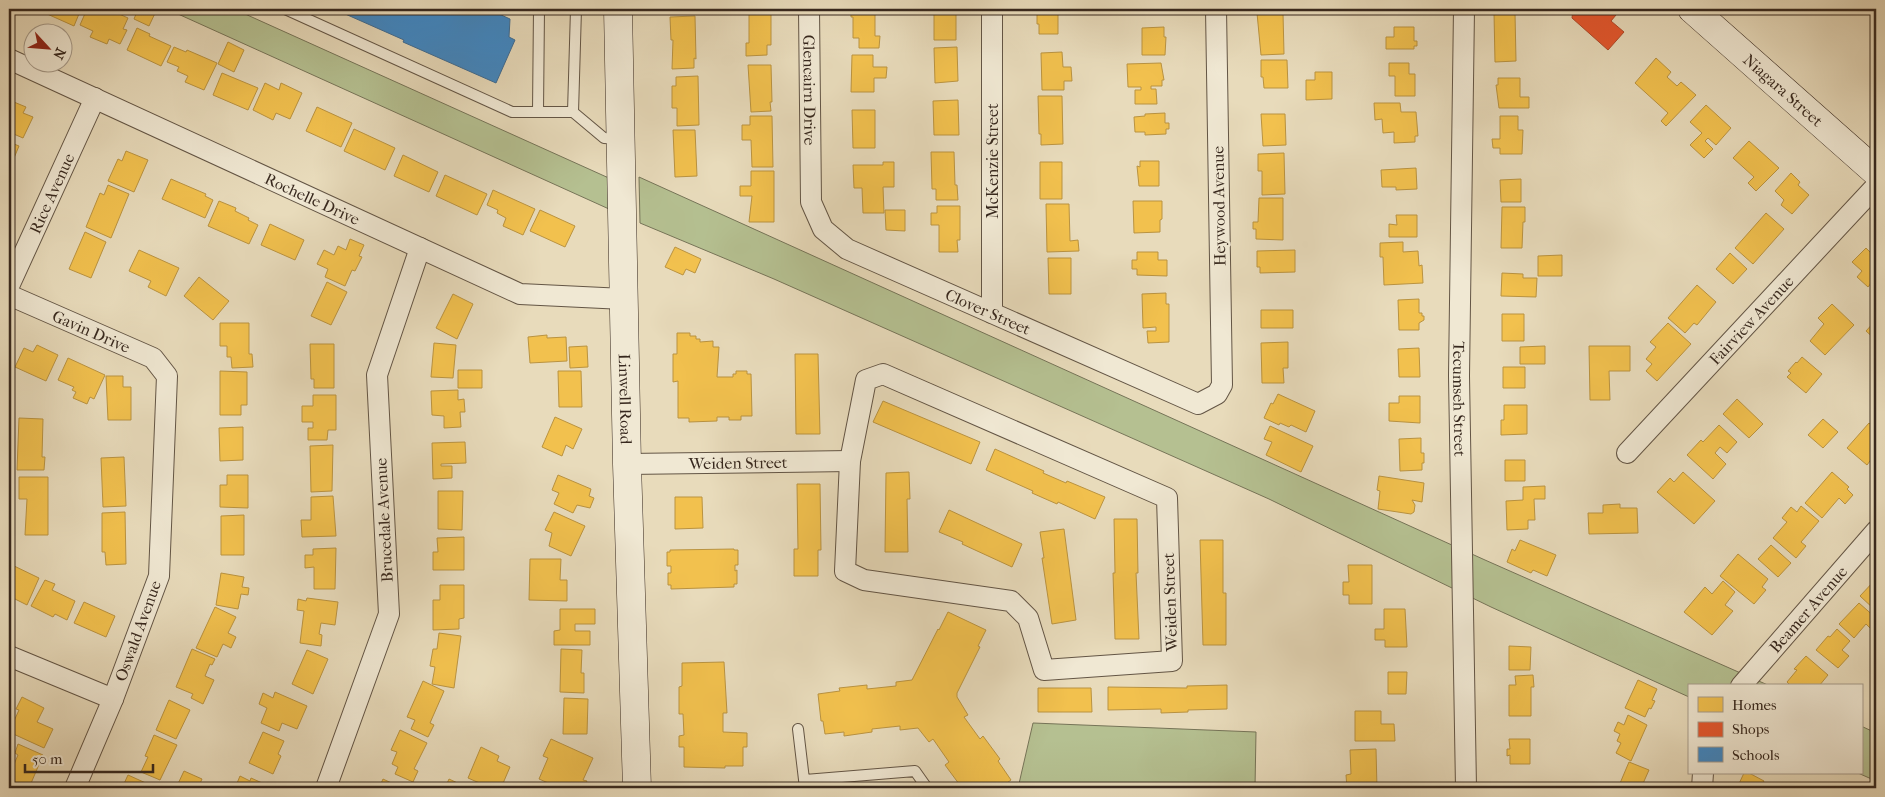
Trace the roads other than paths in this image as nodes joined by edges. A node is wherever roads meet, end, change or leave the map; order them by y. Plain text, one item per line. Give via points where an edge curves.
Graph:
1 (285, 9) edge
2 (539, 9) edge
3 (576, 9) edge
4 (618, 9) edge
5 (810, 9) edge
6 (992, 9) edge
7 (1216, 9) edge
8 (1464, 9) edge
9 (1692, 9) edge
10 (9, 60) edge
11 (95, 98) junction
12 (538, 111) junction
13 (573, 112) junction
14 (621, 139) junction
15 (811, 171) joint
16 (1876, 172) edge
17 (1876, 186) edge
18 (420, 248) junction
19 (9, 286) edge
20 (9, 295) edge
21 (624, 298) junction
22 (992, 313) junction
23 (167, 376) joint
24 (1210, 398) joint
25 (1627, 453) dead end
26 (850, 461) junction
27 (627, 464) junction
28 (1876, 531) edge
29 (9, 656) edge
30 (1742, 684) edge
31 (113, 699) junction
32 (798, 729) dead end
33 (1703, 774) edge
34 (805, 784) edge
35 (75, 788) edge
36 (326, 788) edge
37 (637, 788) edge
38 (927, 788) edge
39 (1466, 788) edge
40 (1702, 788) edge

1 - 12 lane via 512,112
2 - 12 lane
3 - 13 lane
4 - 14 main road, Linwell Road
5 - 15 street, Glencairn Drive
6 - 22 street, McKenzie Street
7 - 24 street, Heywood Avenue via 1222,385 1218,394
8 - 39 street, Tecumseh Street via 1459,376
9 - 16 main road, Niagara Street
10 - 11 street, Rochelle Drive
11 - 18 street, Rochelle Drive
11 - 19 street, Rice Avenue
12 - 13 lane
13 - 14 lane via 604,138
14 - 21 main road, Linwell Road
15 - 22 street, Clover Street via 811,202 823,229 847,249
17 - 25 street, Fairview Avenue
18 - 21 street, Rochelle Drive via 520,294
18 - 36 street, Brucedale Avenue via 377,376 389,614
20 - 23 street, Gavin Drive via 153,358
21 - 27 main road, Linwell Road
22 - 24 street, Clover Street via 1198,404
23 - 31 street, Oswald Avenue via 159,576
26 - 26 street, Weiden Street via 845,571 864,580 1011,601 1028,618 1044,670 1172,661 1167,498 883,374 866,380
26 - 27 street, Weiden Street
27 - 37 main road, Linwell Road
28 - 30 street, Beamer Avenue
29 - 31 street
31 - 35 street, Oswald Avenue
32 - 34 lane
33 - 40 street
34 - 38 lane via 915,771

